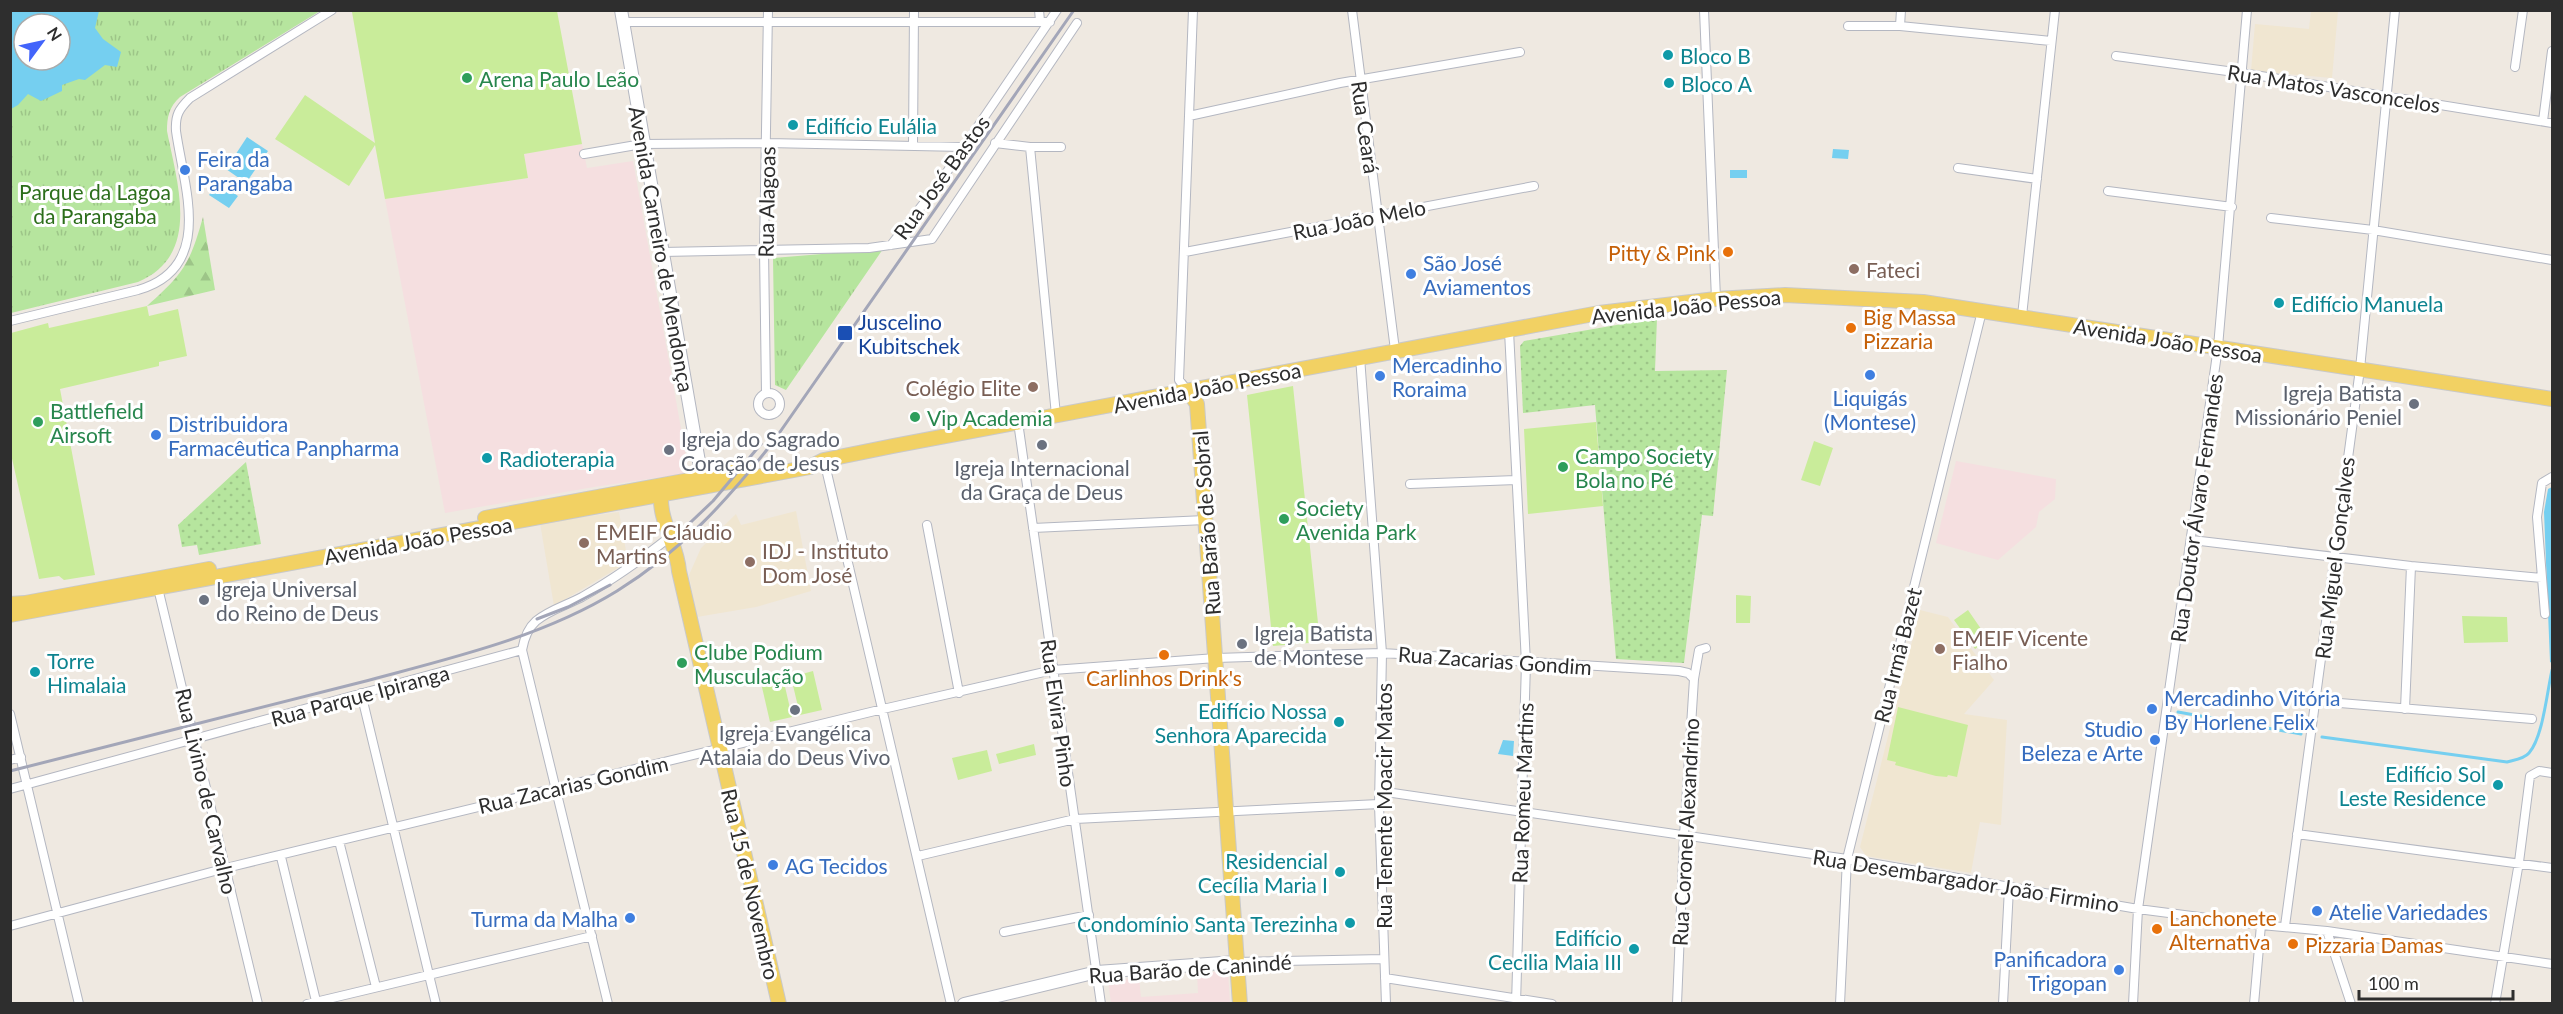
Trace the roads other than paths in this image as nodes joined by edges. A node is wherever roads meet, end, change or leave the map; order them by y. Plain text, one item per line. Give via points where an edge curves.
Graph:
1 (332, 10) edge
2 (768, 10) edge
3 (914, 10) edge
4 (1040, 10) edge
5 (1058, 10) edge
6 (1192, 10) edge
7 (1352, 10) edge
8 (1704, 10) edge
9 (1901, 10) edge
10 (2055, 10) edge
11 (2247, 10) edge
12 (2395, 10) edge
13 (2523, 10) edge
14 (622, 16) edge
15 (768, 21) junction
16 (914, 21) junction
17 (1040, 21) junction
18 (1050, 22) junction
19 (1077, 22) dead end
20 (1848, 26) dead end
21 (1900, 26) junction
22 (2051, 41) junction
23 (2553, 51) edge
24 (1520, 52) dead end
25 (2116, 56) dead end
26 (2515, 67) dead end
27 (2242, 73) junction
28 (1360, 81) junction
29 (2387, 96) junction
30 (1189, 116) junction
31 (2543, 122) junction
32 (2553, 123) edge
33 (767, 143) junction
34 (995, 143) junction
35 (642, 144) junction
36 (913, 146) junction
37 (964, 147) junction
38 (1030, 147) junction
39 (1061, 147) dead end
40 (584, 154) dead end
41 (1958, 168) dead end
42 (2037, 179) junction
43 (1534, 186) dead end
44 (2108, 190) dead end
45 (2232, 207) junction
46 (1378, 214) junction
47 (2271, 218) dead end
48 (2373, 230) junction
49 (891, 245) junction
50 (765, 250) junction
51 (662, 252) junction
52 (1185, 252) junction
53 (2553, 260) edge
54 (1716, 299) junction
55 (1982, 311) junction
56 (2022, 316) junction
57 (10, 321) edge
58 (1509, 331) junction
59 (2218, 347) junction
60 (1395, 351) junction
61 (1360, 357) junction
62 (2360, 369) junction
63 (1188, 391) junction
64 (766, 393) dead end
65 (2553, 399) edge
66 (1056, 415) junction
67 (1018, 422) junction
68 (824, 460) junction
69 (2553, 477) edge
70 (1516, 480) junction
71 (703, 482) junction
72 (1410, 484) dead end
73 (662, 490) junction
74 (1205, 520) junction
75 (927, 525) dead end
76 (1033, 528) junction
77 (670, 536) junction
78 (2192, 540) junction
79 (2334, 555) junction
80 (2411, 566) junction
81 (2542, 578) junction
82 (157, 583) junction
83 (18, 603) edge
84 (2545, 614) dead end
85 (10, 615) edge
86 (1706, 648) dead end
87 (522, 650) junction
88 (1382, 653) junction
89 (1216, 658) junction
90 (1526, 663) junction
91 (1053, 670) junction
92 (1694, 679) junction
93 (361, 693) junction
94 (958, 693) junction
95 (2316, 701) junction
96 (883, 709) junction
97 (2405, 709) junction
98 (10, 714) edge
99 (2532, 719) dead end
100 (196, 740) junction
101 (720, 750) junction
102 (21, 757) junction
103 (10, 760) edge
104 (2553, 773) edge
105 (28, 785) junction
106 (556, 788) junction
107 (10, 789) edge
108 (1379, 791) junction
109 (1379, 804) junction
110 (1226, 811) junction
111 (1521, 813) junction
112 (1075, 819) junction
113 (394, 827) junction
114 (2297, 834) junction
115 (1684, 836) junction
116 (339, 841) junction
117 (918, 856) junction
118 (281, 857) junction
119 (1847, 859) junction
120 (2519, 862) junction
121 (226, 868) junction
122 (2553, 868) edge
123 (2009, 888) junction
124 (2138, 909) junction
125 (58, 913) junction
126 (1089, 915) junction
127 (2261, 925) junction
128 (10, 926) edge
129 (2285, 926) junction
130 (2327, 931) junction
131 (1004, 932) dead end
132 (592, 936) junction
133 (2503, 956) junction
134 (1384, 958) junction
135 (1236, 962) junction
136 (2553, 964) edge
137 (1097, 972) junction
138 (429, 975) junction
139 (1385, 978) junction
140 (376, 987) junction
141 (316, 1001) junction
142 (1516, 1001) edge
143 (79, 1004) edge
144 (258, 1004) edge
145 (307, 1004) edge
146 (436, 1004) edge
147 (608, 1004) edge
148 (779, 1004) edge
149 (951, 1004) edge
150 (964, 1004) edge
151 (1101, 1004) edge
152 (1240, 1004) edge
153 (1386, 1004) edge
154 (1552, 1004) edge
155 (1677, 1004) edge
156 (1840, 1004) edge
157 (2003, 1004) edge
158 (2133, 1004) edge
159 (2254, 1004) edge
160 (2351, 1004) edge
161 (2495, 1004) edge

1 - 57 street via 180,108 176,131 191,221 182,257 164,278 145,288
2 - 15 street, Rua Alagoas
3 - 16 street
4 - 17 street
5 - 18 street, Rua José Bastos
6 - 30 street, Rua Barão de Sobral
7 - 28 street, Rua Ceará
8 - 54 street
9 - 21 street
10 - 22 street
11 - 27 street, Rua Doutor Álvaro Fernandes
12 - 29 street, Rua Miguel Gonçalves
13 - 26 street
14 - 15 street
14 - 35 main road, Avenida Carneiro de Mendonça
15 - 16 street
15 - 33 street, Rua Alagoas
16 - 17 street
16 - 36 street
17 - 18 street
18 - 37 street, Rua José Bastos
19 - 34 street, Rua José Bastos
20 - 21 street
21 - 22 street
22 - 42 street
23 - 31 street
24 - 28 street
25 - 27 street, Rua Matos Vasconcelos
27 - 29 street, Rua Matos Vasconcelos
27 - 45 street, Rua Doutor Álvaro Fernandes
28 - 30 street
28 - 46 street, Rua Ceará
29 - 31 street, Rua Matos Vasconcelos
29 - 48 street, Rua Miguel Gonçalves
30 - 52 street, Rua Barão de Sobral
31 - 32 street, Rua Matos Vasconcelos
33 - 35 street
33 - 36 street
33 - 50 street, Rua Alagoas
34 - 38 street
34 - 49 street, Rua José Bastos via 932,239
35 - 40 street
35 - 51 main road, Avenida Carneiro de Mendonça
36 - 37 street
37 - 49 street, Rua José Bastos
38 - 39 street
38 - 66 street
41 - 42 street
42 - 56 street
43 - 46 street, Rua João Melo
44 - 45 street
45 - 59 street, Rua Doutor Álvaro Fernandes
46 - 52 street, Rua João Melo
46 - 60 street, Rua Ceará
47 - 48 street
48 - 53 street
48 - 62 street, Rua Miguel Gonçalves
49 - 50 street
50 - 51 street
50 - 64 street, Rua Alagoas
51 - 71 main road, Avenida Carneiro de Mendonça
52 - 63 street, Rua Barão de Sobral via 1179,380
54 - 55 main road, Avenida João Pessoa via 1785,294 1908,301
54 - 58 main road, Avenida João Pessoa via 1599,313
55 - 56 main road, Avenida João Pessoa
55 - 119 street, Rua Irmã Bazet
56 - 59 main road, Avenida João Pessoa
58 - 60 main road, Avenida João Pessoa
58 - 70 street, Rua Romeu Martins
59 - 62 main road, Avenida João Pessoa
59 - 78 street, Rua Doutor Álvaro Fernandes
60 - 61 main road, Avenida João Pessoa
61 - 63 main road, Avenida João Pessoa
61 - 88 street, Rua Tenente Moacir Matos
62 - 65 main road, Avenida João Pessoa
62 - 79 street, Rua Miguel Gonçalves
63 - 66 main road, Avenida João Pessoa
63 - 74 main road, Rua Barão de Sobral via 1197,404
66 - 67 main road, Avenida João Pessoa
67 - 68 main road, Avenida João Pessoa
67 - 76 street, Rua Elvira Pinho
68 - 71 main road, Avenida João Pessoa via 810,467
68 - 96 street
69 - 81 street via 2542,483 2537,517
70 - 72 street
70 - 90 street, Rua Romeu Martins
71 - 73 main road, Avenida João Pessoa
73 - 77 main road, Rua 15 de Novembro
73 - 82 main road, Avenida João Pessoa
74 - 76 street
74 - 89 main road, Rua Barão de Sobral
75 - 94 street
76 - 91 street, Rua Elvira Pinho
77 - 87 street via 632,568 543,615 533,623
77 - 101 main road, Rua 15 de Novembro
78 - 79 street
78 - 124 street, Rua Doutor Álvaro Fernandes
79 - 80 street
79 - 95 street, Rua Miguel Gonçalves
80 - 81 street
80 - 97 street
81 - 84 street
82 - 83 main road, Avenida João Pessoa
82 - 85 main road, Avenida João Pessoa
82 - 100 street, Rua Livino de Carvalho
86 - 92 street, Rua Coronel Alexandrino via 1699,650
87 - 93 street, Rua Parque Ipiranga
87 - 106 street
88 - 89 street, Rua Zacarias Gondim
88 - 90 street, Rua Zacarias Gondim
88 - 108 street, Rua Tenente Moacir Matos
89 - 91 street, Rua Zacarias Gondim
89 - 110 main road, Rua Barão de Sobral
90 - 92 street, Rua Zacarias Gondim via 1679,671
90 - 111 street, Rua Romeu Martins
91 - 94 street, Rua Zacarias Gondim
91 - 112 street, Rua Elvira Pinho
92 - 115 street, Rua Coronel Alexandrino
93 - 100 street, Rua Parque Ipiranga
93 - 113 street
94 - 96 street, Rua Zacarias Gondim
95 - 97 street
95 - 114 street, Rua Miguel Gonçalves
96 - 101 street, Rua Zacarias Gondim
96 - 117 street
97 - 99 street
98 - 102 street
100 - 105 street, Rua Parque Ipiranga
100 - 121 street, Rua Livino de Carvalho
101 - 106 street, Rua Zacarias Gondim
101 - 148 main road, Rua 15 de Novembro
102 - 103 street
102 - 105 street
104 - 120 street via 2530,776
105 - 107 street, Rua Parque Ipiranga
105 - 125 street
106 - 113 street, Rua Zacarias Gondim
106 - 132 street
108 - 109 street, Rua Tenente Moacir Matos
108 - 111 street, Rua Desembargador João Firmino
109 - 110 street
109 - 134 street, Rua Tenente Moacir Matos
110 - 112 street
110 - 135 main road, Rua Barão de Sobral
111 - 115 street, Rua Desembargador João Firmino
111 - 142 street, Rua Romeu Martins
112 - 117 street
112 - 126 street, Rua Elvira Pinho
113 - 116 street, Rua Zacarias Gondim
113 - 138 street
114 - 120 street
114 - 129 street, Rua Miguel Gonçalves
115 - 119 street, Rua Desembargador João Firmino
115 - 155 street, Rua Coronel Alexandrino
116 - 118 street, Rua Zacarias Gondim
116 - 140 street
117 - 149 street
118 - 121 street, Rua Zacarias Gondim
118 - 141 street
119 - 123 street, Rua Desembargador João Firmino
119 - 156 street, Rua Irmã Bazet
120 - 122 street
120 - 133 street
121 - 125 street, Rua Zacarias Gondim
121 - 144 street, Rua Livino de Carvalho
123 - 124 street, Rua Desembargador João Firmino
123 - 157 street
124 - 127 street, Rua Desembargador João Firmino
124 - 158 street, Rua Doutor Álvaro Fernandes
125 - 128 street, Rua Zacarias Gondim
125 - 143 street
126 - 131 street
126 - 137 street, Rua Elvira Pinho
127 - 129 street, Rua Desembargador João Firmino
127 - 159 street
129 - 130 street, Rua Desembargador João Firmino
130 - 133 street, Rua Desembargador João Firmino
130 - 160 street
132 - 138 street
132 - 147 street
133 - 136 street, Rua Desembargador João Firmino
133 - 161 street
134 - 135 street, Rua Barão de Canindé
134 - 139 street, Rua Tenente Moacir Matos
135 - 137 main road, Rua Barão de Canindé
135 - 152 main road, Rua Barão de Sobral
137 - 150 main road, Rua Barão de Canindé
137 - 151 street, Rua Elvira Pinho
138 - 140 street
138 - 146 street
139 - 142 street
139 - 153 street, Rua Tenente Moacir Matos
140 - 141 street
141 - 145 street
142 - 154 street

